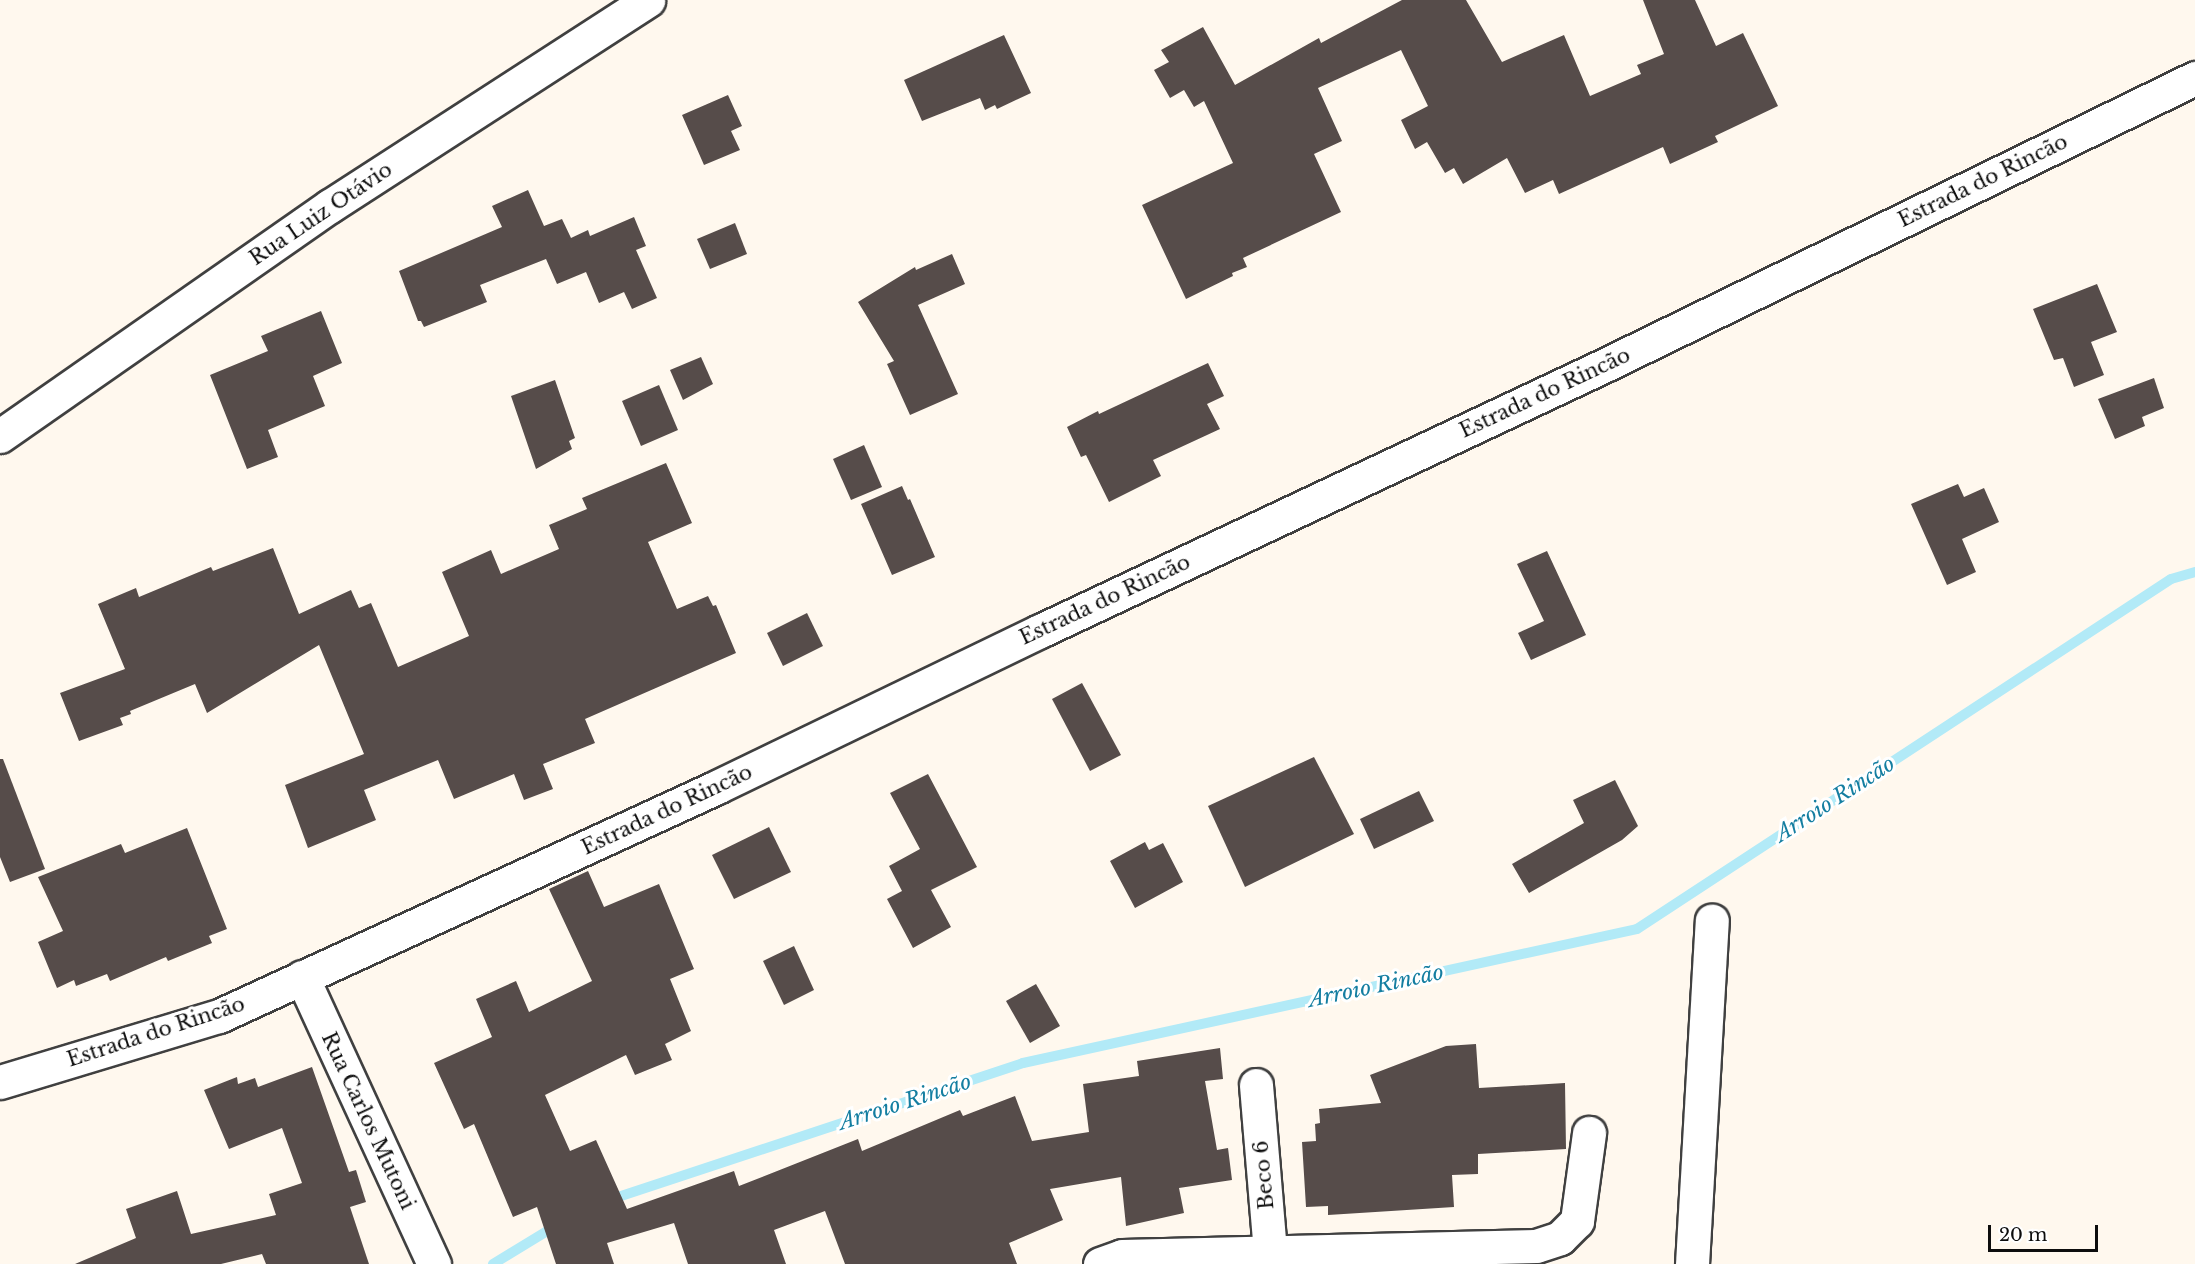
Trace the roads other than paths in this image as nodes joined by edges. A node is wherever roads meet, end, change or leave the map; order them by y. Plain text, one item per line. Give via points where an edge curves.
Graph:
1 (648, 0) edge
2 (2195, 78) edge
3 (0, 436) edge
4 (1712, 921) dead end
5 (302, 977) junction
6 (0, 1082) edge
7 (1256, 1086) dead end
8 (1589, 1133) dead end
9 (1271, 1258) edge
10 (434, 1264) edge
11 (1100, 1264) edge
12 (1692, 1264) edge

1 - 3 street, Rua Luiz Otávio via 330,206
2 - 5 street, Estrada do Rincão via 1601,367 717,787
4 - 12 street
5 - 6 street, Estrada do Rincão via 219,1016
5 - 10 street, Rua Carlos Mutoni
7 - 9 street, Beco 6
8 - 9 street via 1577,1221 1560,1238 1536,1246
9 - 11 street via 1122,1256

